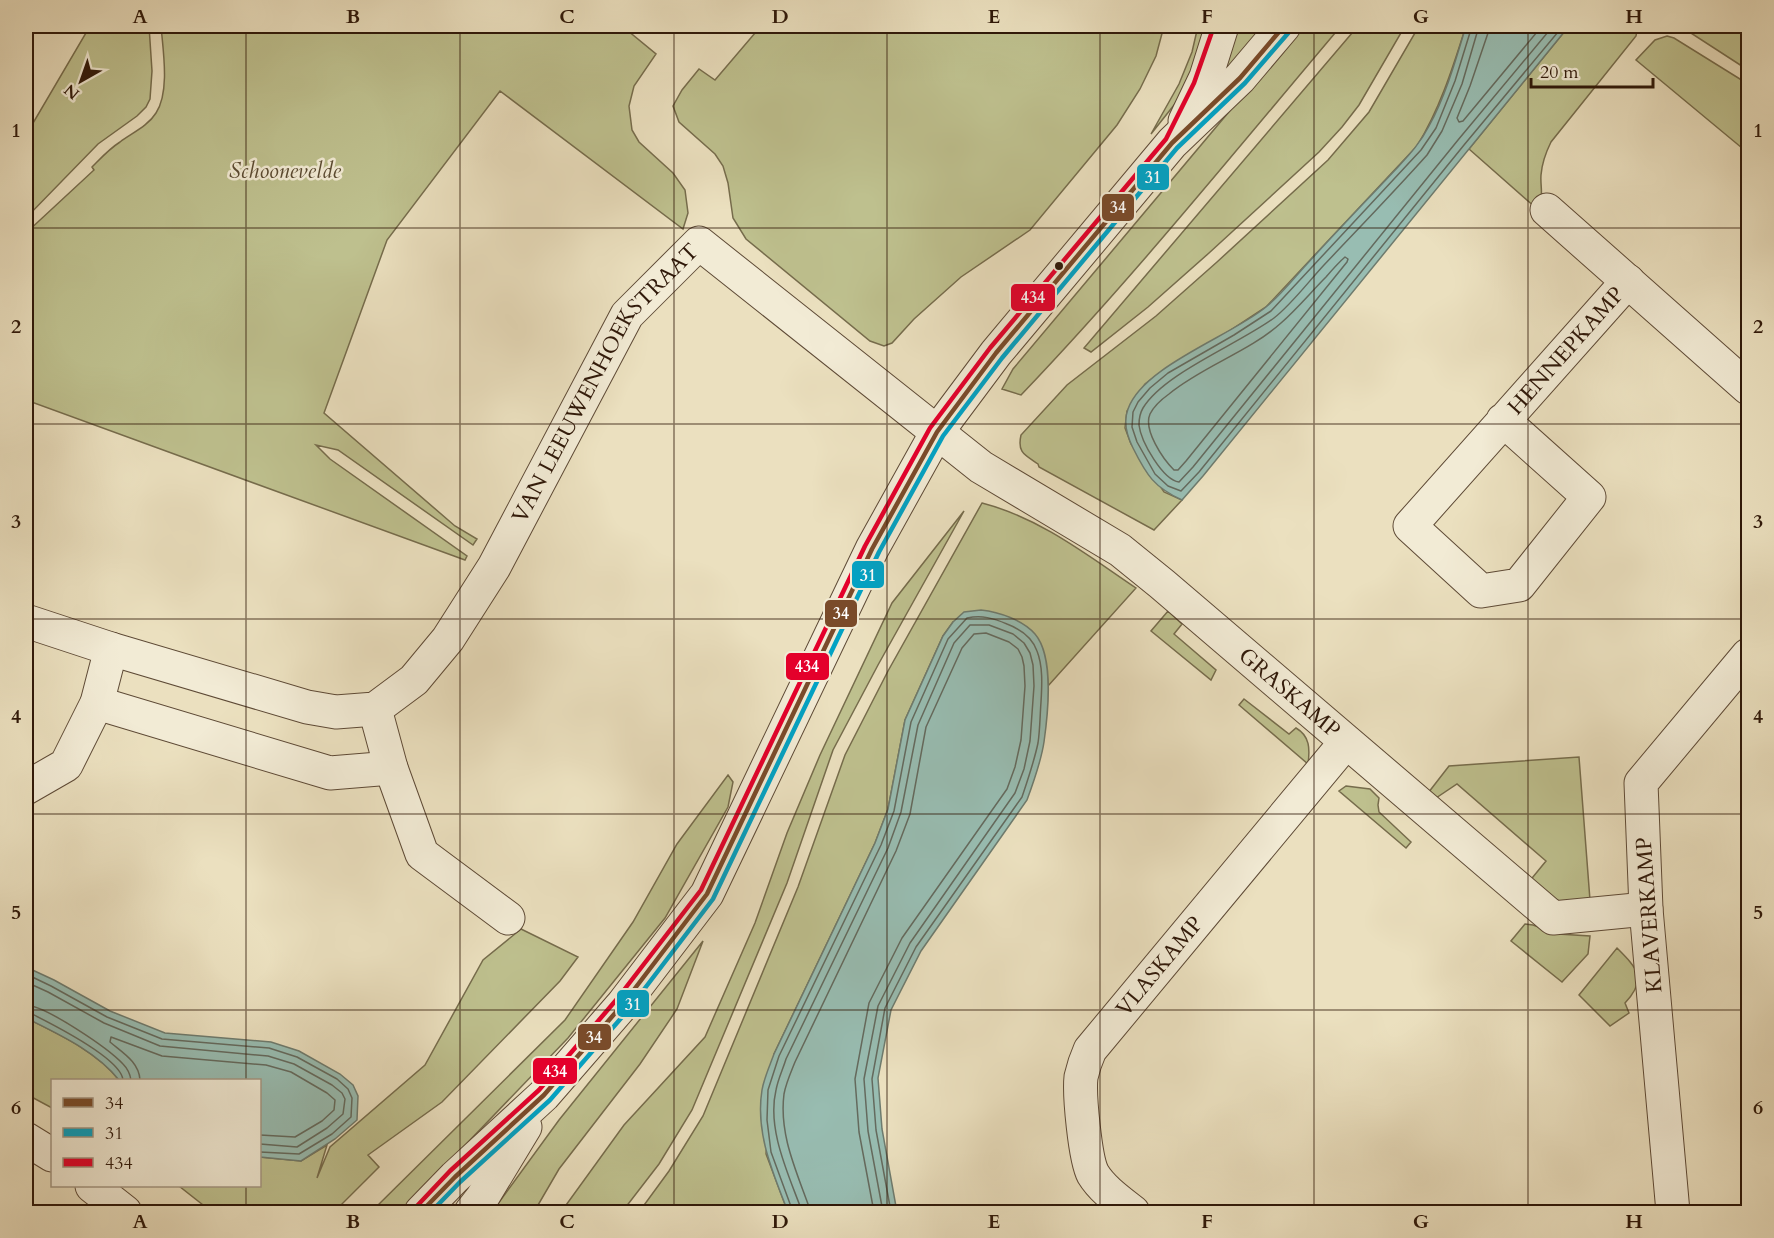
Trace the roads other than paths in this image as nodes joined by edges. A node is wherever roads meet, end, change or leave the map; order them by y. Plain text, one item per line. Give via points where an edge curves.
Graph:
1 (1222, 26) edge
2 (1284, 26) edge
3 (1172, 143) junction
4 (1547, 210) dead end
5 (1628, 281) junction
6 (1749, 387) edge
7 (1503, 420) junction
8 (937, 432) junction
9 (26, 621) edge
10 (111, 649) junction
11 (1749, 655) edge
12 (97, 703) junction
13 (375, 709) junction
14 (1346, 742) junction
15 (391, 768) junction
16 (26, 788) edge
17 (1646, 909) junction
18 (508, 918) dead end
19 (544, 1095) junction
20 (26, 1138) edge
21 (51, 1154) edge
22 (94, 1187) edge
23 (125, 1212) edge
24 (421, 1212) edge
25 (471, 1212) edge
26 (1133, 1212) edge
27 (1673, 1212) edge

1 - 3 street via 1206,77
2 - 3 street via 1240,78
3 - 8 street via 996,353
4 - 5 street, HENNEPKAMP
5 - 6 street, HENNEPKAMP
5 - 7 street, HENNEPKAMP
7 - 7 street, HENNEPKAMP via 1589,497 1519,585 1481,591 1410,526
8 - 13 street, VAN LEEUWENHOEKSTRAAT via 699,243 627,315 494,567 448,639 414,680
8 - 14 street, GRASKAMP via 981,467 1120,550
8 - 19 street via 872,549 707,894 623,1005
9 - 10 street
10 - 12 street
10 - 13 street via 307,707 336,712
11 - 17 street, KLAVERKAMP via 1641,783
12 - 15 street via 330,773
12 - 16 street via 66,765
13 - 15 street
14 - 17 street, GRASKAMP via 1553,918
14 - 26 street, VLASKAMP via 1090,1050 1081,1089 1089,1164 1104,1187
15 - 18 street via 422,854
17 - 27 street, KLAVERKAMP
19 - 24 street
19 - 25 street
20 - 21 street
22 - 23 street

